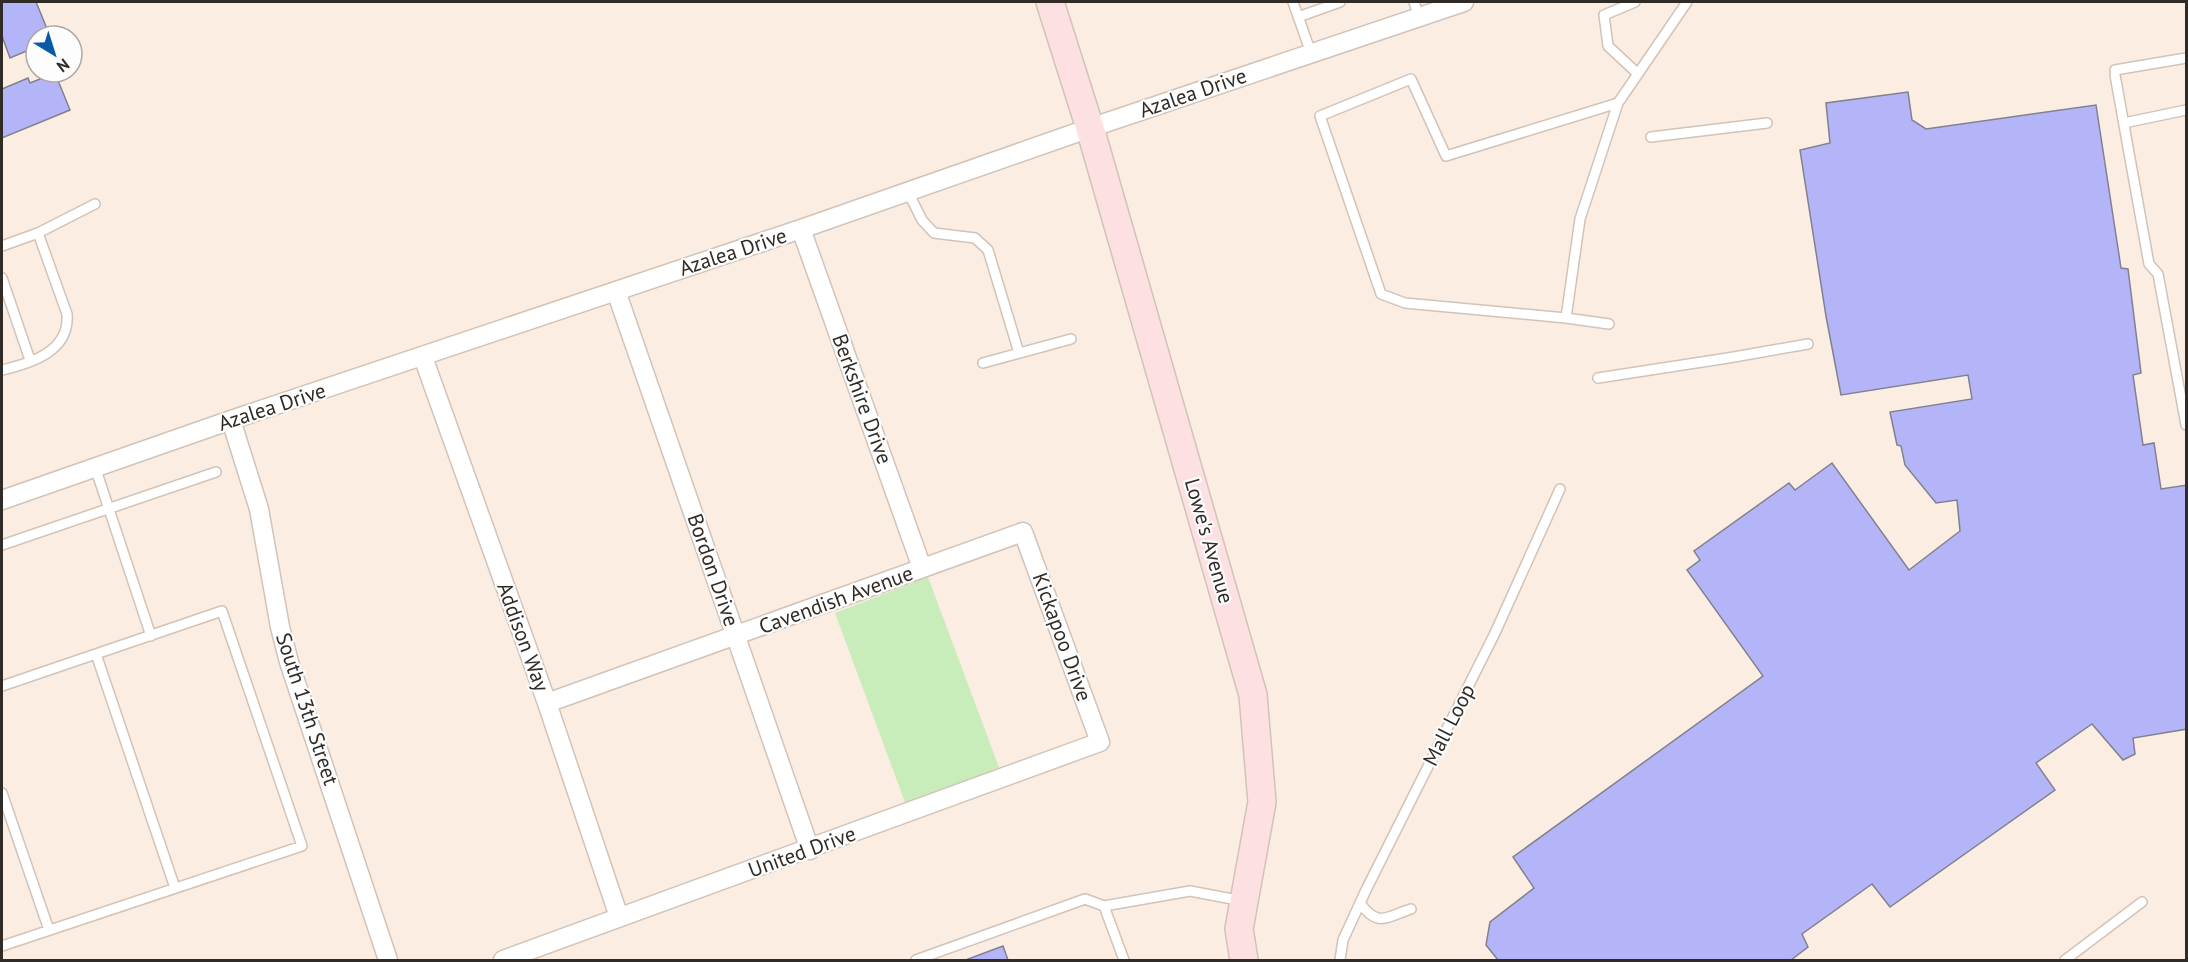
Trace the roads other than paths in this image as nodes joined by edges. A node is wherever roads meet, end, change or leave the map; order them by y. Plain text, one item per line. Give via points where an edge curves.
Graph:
1 (1050, 2) edge
2 (1293, 2) edge
3 (1340, 2) edge
4 (1464, 2) edge
5 (1635, 2) edge
6 (1687, 2) edge
7 (1416, 9) edge
8 (1298, 17) junction
9 (1311, 53) junction
10 (2187, 58) edge
11 (1637, 73) junction
12 (1618, 103) junction
13 (2187, 110) edge
14 (1767, 123) dead end
15 (2124, 123) junction
16 (1090, 128) junction
17 (1651, 137) dead end
18 (908, 192) junction
19 (95, 204) dead end
20 (801, 230) junction
21 (38, 233) junction
22 (2, 246) edge
23 (2, 278) edge
24 (616, 291) junction
25 (1566, 318) junction
26 (1609, 324) dead end
27 (1071, 339) dead end
28 (1808, 344) dead end
29 (1019, 353) junction
30 (423, 357) junction
31 (30, 360) junction
32 (983, 363) dead end
33 (2, 370) edge
34 (1598, 378) dead end
35 (231, 420) junction
36 (2186, 424) edge
37 (95, 467) junction
38 (216, 472) dead end
39 (1560, 489) dead end
40 (2, 500) edge
41 (108, 508) junction
42 (1023, 532) joint
43 (2, 545) edge
44 (922, 568) junction
45 (151, 636) junction
46 (736, 637) junction
47 (96, 654) junction
48 (2, 686) edge
49 (547, 703) junction
50 (1100, 742) joint
51 (2, 792) edge
52 (810, 850) junction
53 (175, 888) junction
54 (1244, 901) junction
55 (2142, 902) dead end
56 (1360, 903) junction
57 (1104, 906) junction
58 (1411, 909) dead end
59 (619, 917) junction
60 (49, 930) junction
61 (2, 946) edge
62 (388, 960) edge
63 (503, 960) edge
64 (916, 960) edge
65 (1124, 960) edge
66 (1244, 960) edge
67 (1340, 960) edge
68 (2065, 960) edge

1 - 16 street, Lowe's Avenue
2 - 8 lane
3 - 8 lane
4 - 7 street, Azalea Drive
5 - 11 lane via 1604,15 1608,46
6 - 11 lane
7 - 9 street, Azalea Drive
8 - 9 lane
9 - 16 street, Azalea Drive
10 - 15 lane via 2115,72
11 - 12 lane
12 - 25 lane via 1580,219
12 - 25 lane via 1446,156 1411,79 1320,116 1381,294 1405,303
13 - 15 lane
14 - 17 lane
15 - 36 lane via 2149,264 2158,274
16 - 18 street, Azalea Drive
16 - 54 street, Lowe's Avenue via 1253,695 1262,802
18 - 20 street, Azalea Drive
18 - 29 lane via 922,220 934,233 975,238 988,250
19 - 21 lane
20 - 24 street, Azalea Drive
20 - 44 street, Berkshire Drive
21 - 22 lane
21 - 31 lane via 68,325 58,346
23 - 31 lane
24 - 30 street, Azalea Drive
24 - 46 street, Bordon Drive
25 - 26 lane
27 - 29 lane
28 - 34 lane
29 - 32 lane
30 - 35 street, Azalea Drive
30 - 49 street, Addison Way
31 - 33 lane
35 - 37 street, Azalea Drive
35 - 62 street, South 13th Street via 260,509 289,662
37 - 40 street, Azalea Drive
37 - 41 lane
38 - 41 lane
39 - 56 lane, Mall Loop via 1495,633
41 - 43 lane
41 - 45 lane
42 - 44 street, Cavendish Avenue
42 - 50 street, Kickapoo Drive
44 - 46 street, Cavendish Avenue
45 - 47 lane
45 - 53 lane via 222,611 302,846
46 - 49 street, Cavendish Avenue
46 - 52 street, Bordon Drive
47 - 48 lane
47 - 53 lane
49 - 59 street, Addison Way
50 - 52 street, United Drive
51 - 60 lane
52 - 59 street, United Drive
53 - 60 lane
54 - 57 lane via 1190,891
54 - 66 street, Lowe's Avenue via 1239,929
55 - 68 lane
56 - 58 lane via 1368,915 1380,919
56 - 67 lane, Mall Loop via 1343,940
57 - 64 lane via 1085,899
57 - 65 lane
59 - 63 street, United Drive
60 - 61 lane

